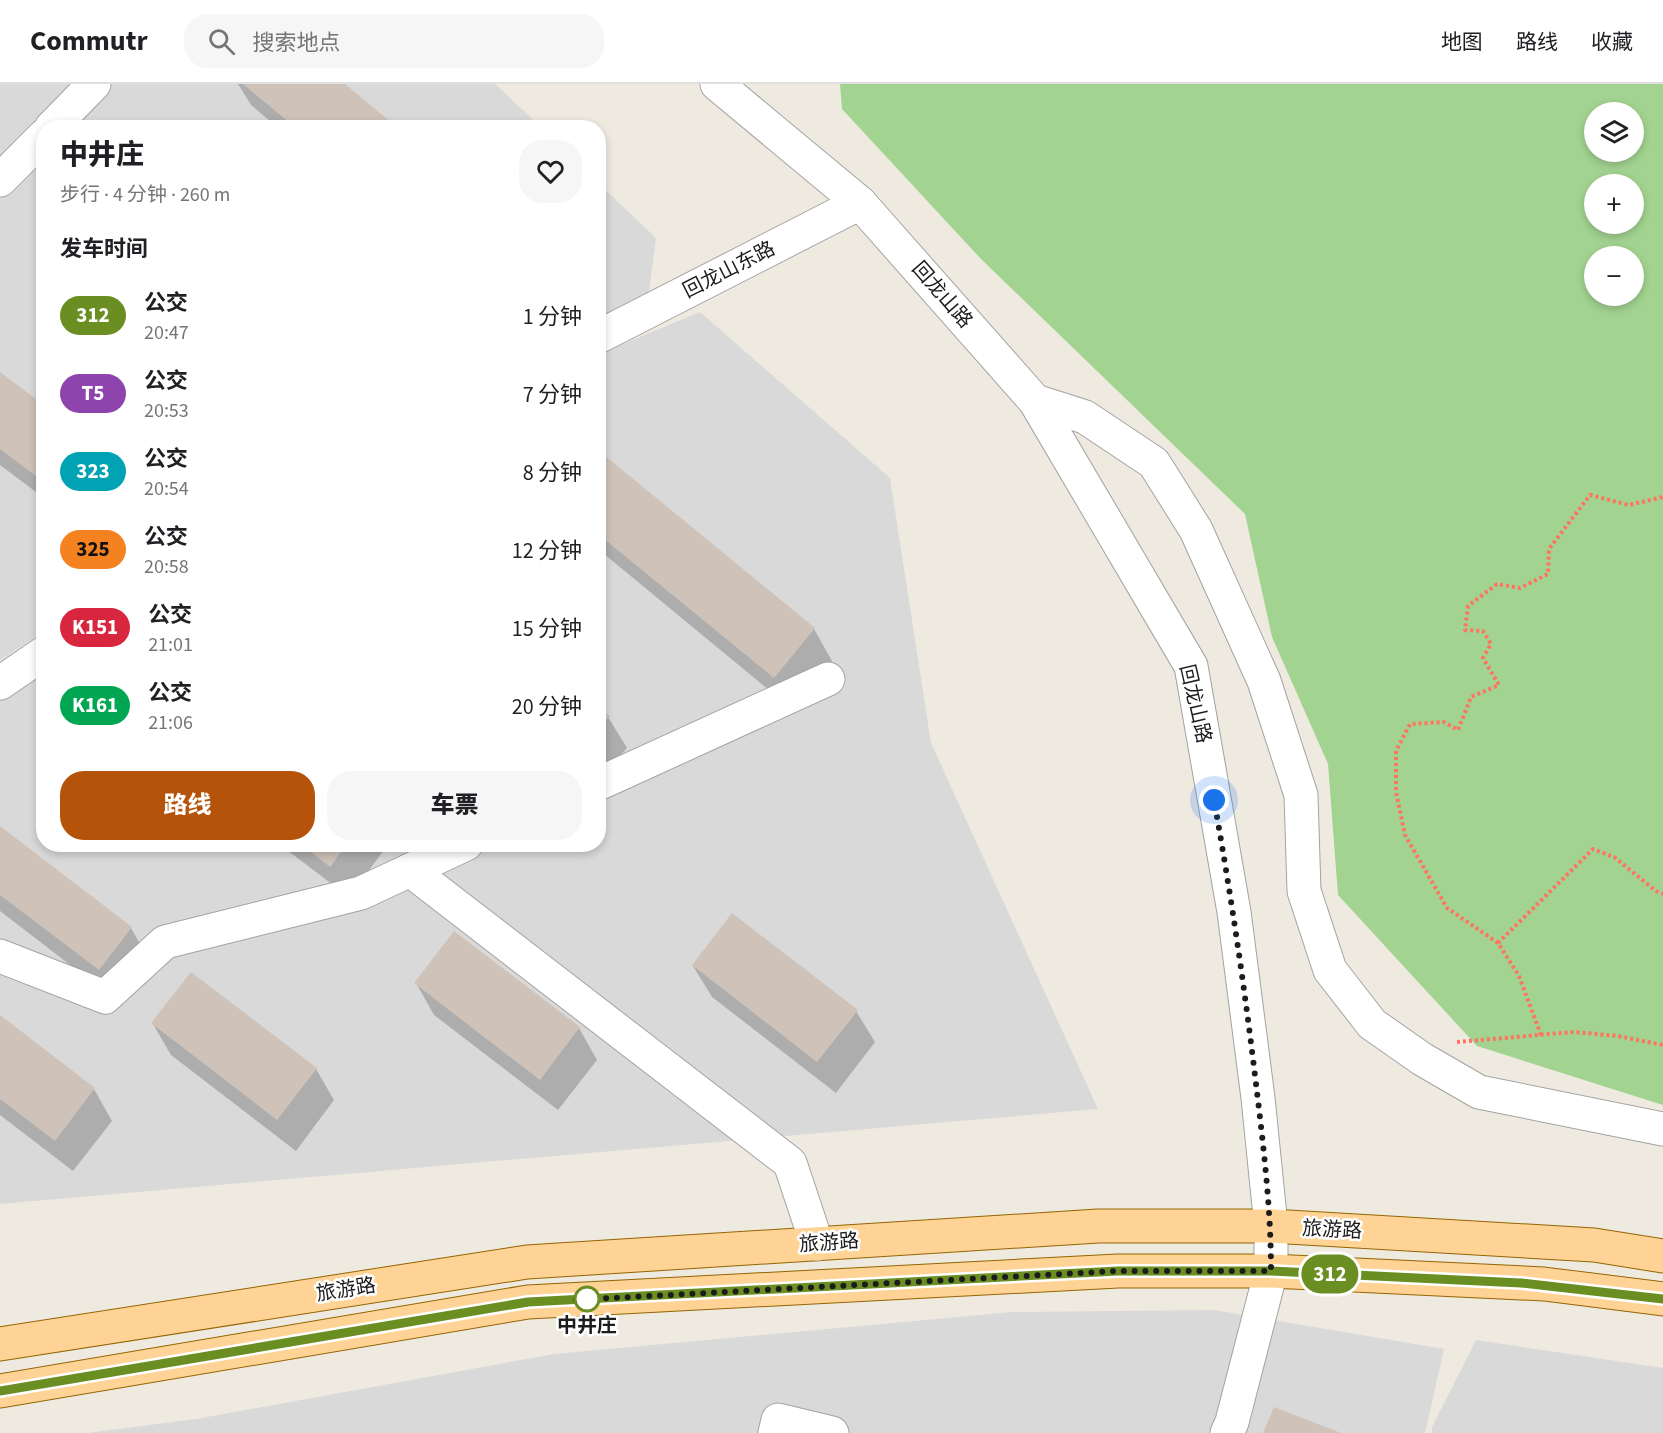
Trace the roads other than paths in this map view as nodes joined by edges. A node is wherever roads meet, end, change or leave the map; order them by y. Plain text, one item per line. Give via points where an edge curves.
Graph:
1 (94, 84) edge
2 (728, 89) edge
3 (59, 120) edge
4 (36, 144) edge
5 (0, 180) edge
6 (860, 202) junction
7 (606, 333) edge
8 (1035, 401) junction
9 (36, 658) edge
10 (828, 679) dead end
11 (0, 683) edge
12 (606, 780) edge
13 (449, 852) edge
14 (410, 870) junction
15 (0, 956) edge
16 (1663, 1129) edge
17 (1271, 1226) junction
18 (817, 1244) junction
19 (1663, 1256) edge
20 (1271, 1271) junction
21 (1663, 1299) edge
22 (0, 1344) edge
23 (0, 1391) edge
24 (775, 1433) edge
25 (832, 1433) edge
26 (1227, 1433) edge

1 - 3 street
2 - 6 street, 回龙山路
4 - 5 street
6 - 7 street, 回龙山东路
6 - 8 street, 回龙山路
8 - 16 street via 1084,417 1154,463 1196,530 1264,681 1301,795 1304,891 1330,970 1372,1024 1479,1092
8 - 17 street, 回龙山路 via 1191,666 1234,912
9 - 11 street
10 - 12 street
13 - 14 street
14 - 15 street via 361,892 165,942 105,997
14 - 18 street via 790,1164
17 - 18 main road, 旅游路 via 1098,1226
17 - 19 main road, 旅游路 via 1594,1245
17 - 20 street, 回龙山路
18 - 22 main road, 旅游路 via 527,1262
20 - 21 main road via 1544,1284
20 - 23 main road via 1118,1271 528,1302
20 - 26 street, 回龙山路
24 - 25 street via 777,1420

